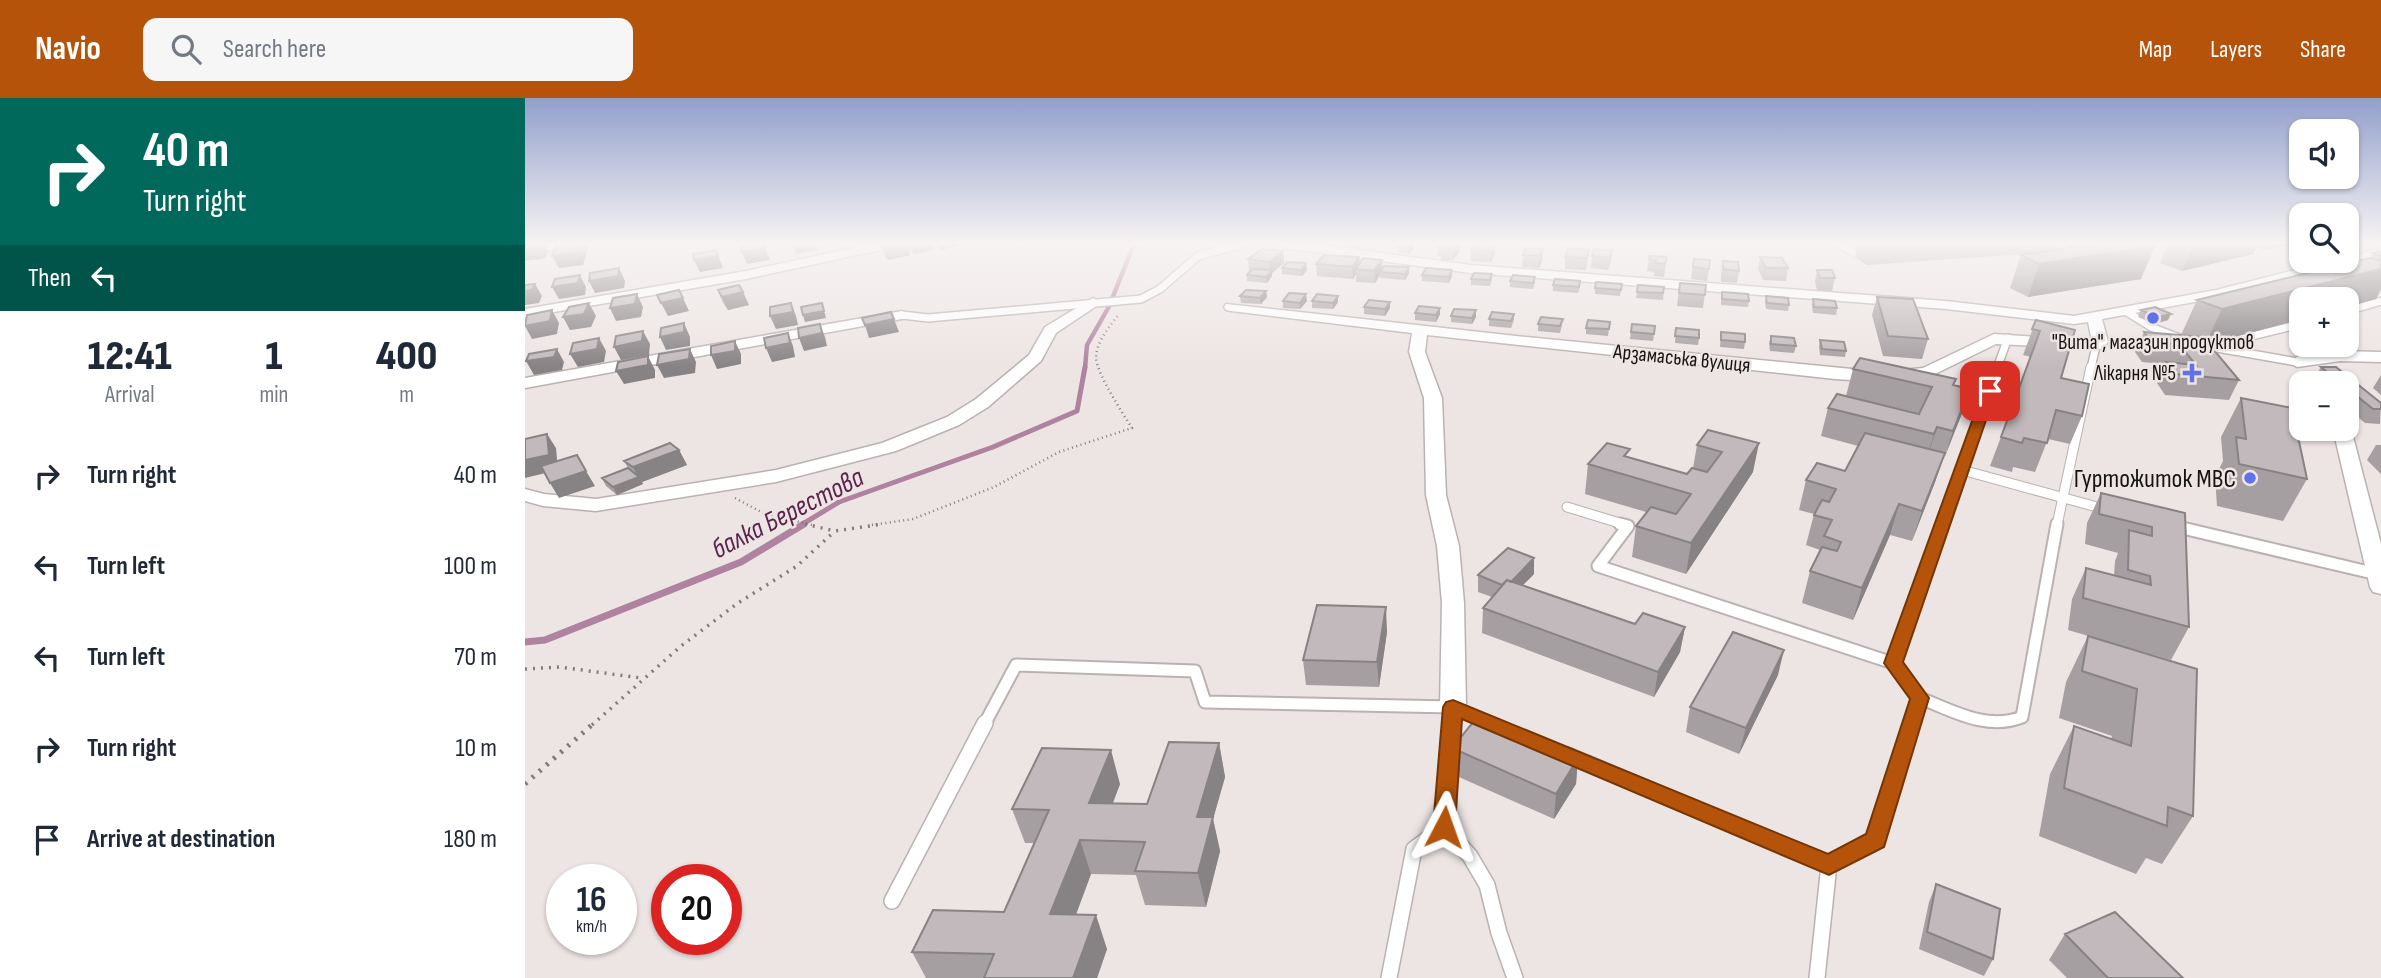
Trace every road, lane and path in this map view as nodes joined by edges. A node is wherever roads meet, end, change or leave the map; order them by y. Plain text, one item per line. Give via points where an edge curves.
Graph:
1 (687, 285) edge
2 (1165, 285) edge
3 (1683, 285) edge
4 (2251, 285) edge
5 (1141, 299) junction
6 (2381, 301) edge
7 (1093, 302) junction
8 (1231, 307) dead end
9 (2359, 307) edge
10 (2127, 312) junction
11 (525, 313) edge
12 (902, 315) joint
13 (2094, 318) junction
14 (2289, 327) edge
15 (1420, 330) junction
16 (2008, 338) junction
17 (2096, 346) junction
18 (2206, 348) junction
19 (2381, 356) edge
20 (2297, 362) junction
21 (2313, 371) edge
22 (525, 383) edge
23 (2345, 441) edge
24 (1962, 470) junction
25 (712, 485) junction
26 (525, 495) edge
27 (2062, 499) junction
28 (1567, 507) dead end
29 (2114, 511) edge
30 (2167, 524) edge
31 (835, 531) junction
32 (2380, 579) edge
33 (1893, 663) junction
34 (525, 669) edge
35 (641, 678) junction
36 (1920, 698) junction
37 (1453, 707) junction
38 (1503, 728) edge
39 (1553, 749) edge
40 (525, 784) edge
41 (1444, 827) junction
42 (1829, 865) junction
43 (892, 901) dead end
44 (1389, 978) edge
45 (1515, 978) edge
46 (1817, 978) edge

1 - 11 street
2 - 5 lane
3 - 13 street via 1946,305 2074,320
4 - 10 street
5 - 7 lane
5 - 31 path via 1121,310 1096,359 1132,428 1059,452 995,487 913,519
6 - 9 lane
7 - 12 lane via 928,318
7 - 25 street via 1050,330 1035,358 953,421 889,447 776,476
8 - 15 street, Арзамаська вулиця
10 - 13 street
10 - 18 lane via 2153,328
12 - 22 street
13 - 17 street via 2100,342
14 - 18 lane
15 - 16 street, Арзамаська вулиця via 1885,376 1928,372 1983,342
15 - 37 street via 1417,352 1433,398 1436,495 1452,591
16 - 17 street, Арзамаська вулиця
16 - 24 lane
17 - 27 lane
18 - 20 lane
19 - 20 street
20 - 21 street
23 - 32 street
24 - 27 lane
24 - 33 lane
25 - 26 street via 596,505
25 - 31 path via 763,513
27 - 29 lane
27 - 36 lane via 2022,717 2010,724 1990,723
28 - 33 lane via 1628,526 1598,566
30 - 32 lane
31 - 35 path via 797,566 738,603
33 - 36 lane
34 - 35 path via 560,667
35 - 40 path
36 - 42 lane via 1876,840
37 - 38 lane
37 - 41 lane
37 - 43 lane via 1205,702 1195,671 1016,665
39 - 42 lane
41 - 44 lane via 1414,849
41 - 45 lane via 1470,856 1487,885
42 - 46 lane

